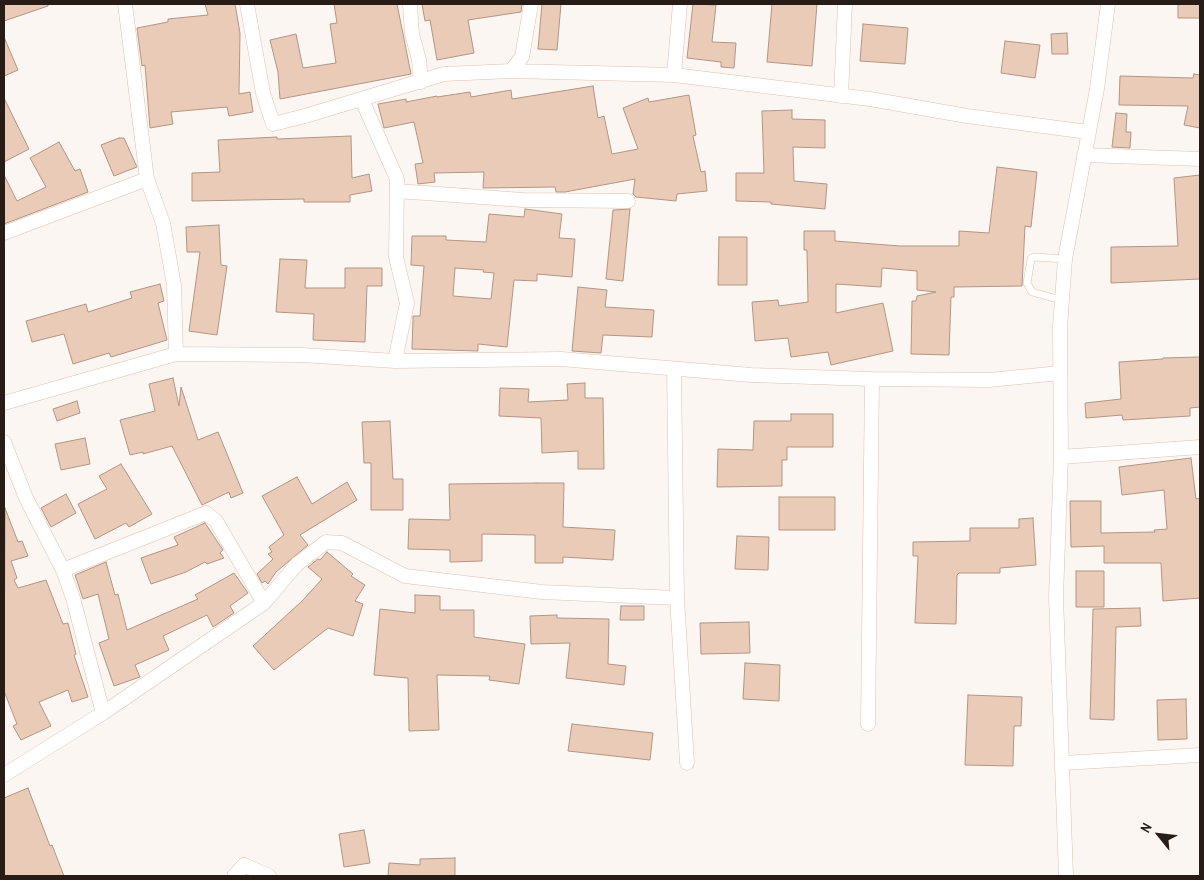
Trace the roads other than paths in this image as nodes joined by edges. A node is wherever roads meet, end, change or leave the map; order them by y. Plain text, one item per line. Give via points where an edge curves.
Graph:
1 (125, 4) edge
2 (247, 4) edge
3 (410, 4) edge
4 (531, 4) edge
5 (680, 4) edge
6 (845, 4) edge
7 (1108, 4) edge
8 (510, 71) junction
9 (674, 75) junction
10 (421, 82) junction
11 (841, 96) junction
12 (362, 100) junction
13 (1088, 132) junction
14 (1084, 155) junction
15 (1200, 159) edge
16 (147, 179) junction
17 (397, 191) junction
18 (628, 201) dead end
19 (4, 233) edge
20 (1065, 259) junction
21 (1062, 300) junction
22 (176, 354) junction
23 (395, 361) junction
24 (674, 370) junction
25 (1060, 373) junction
26 (872, 379) junction
27 (4, 403) edge
28 (4, 442) edge
29 (1200, 447) edge
30 (1061, 457) junction
31 (63, 570) junction
32 (677, 598) junction
33 (264, 603) junction
34 (103, 713) junction
35 (868, 724) dead end
36 (1200, 756) edge
37 (687, 763) dead end
38 (1063, 763) junction
39 (4, 772) edge
40 (234, 876) edge
41 (269, 876) edge
42 (1066, 876) edge

1 - 16 street
2 - 12 street via 262,93 273,124
3 - 10 street
4 - 8 street via 522,57
5 - 9 street
6 - 11 street
7 - 13 street
8 - 9 street
8 - 10 street via 444,74
9 - 11 street
10 - 12 street
11 - 13 street
12 - 17 street via 397,179
13 - 14 street
14 - 15 street
14 - 20 street
16 - 19 street
16 - 22 street via 163,223 174,285
17 - 18 street via 523,200
17 - 23 street via 396,257 408,303
20 - 21 street
20 - 21 lane via 1034,257 1027,283 1032,292
21 - 25 street
22 - 23 street via 302,355
22 - 27 street
23 - 24 street via 561,359
24 - 26 street
24 - 32 street
25 - 26 street via 989,380
25 - 30 street
26 - 35 street
28 - 31 street via 26,498
29 - 30 street
30 - 38 street via 1056,597
31 - 33 street via 206,513 216,521
31 - 34 street
32 - 33 street via 542,592 405,576 342,543 326,542 297,564
32 - 37 street
33 - 34 street
34 - 39 street
36 - 38 street
38 - 42 street
40 - 41 street via 244,865

